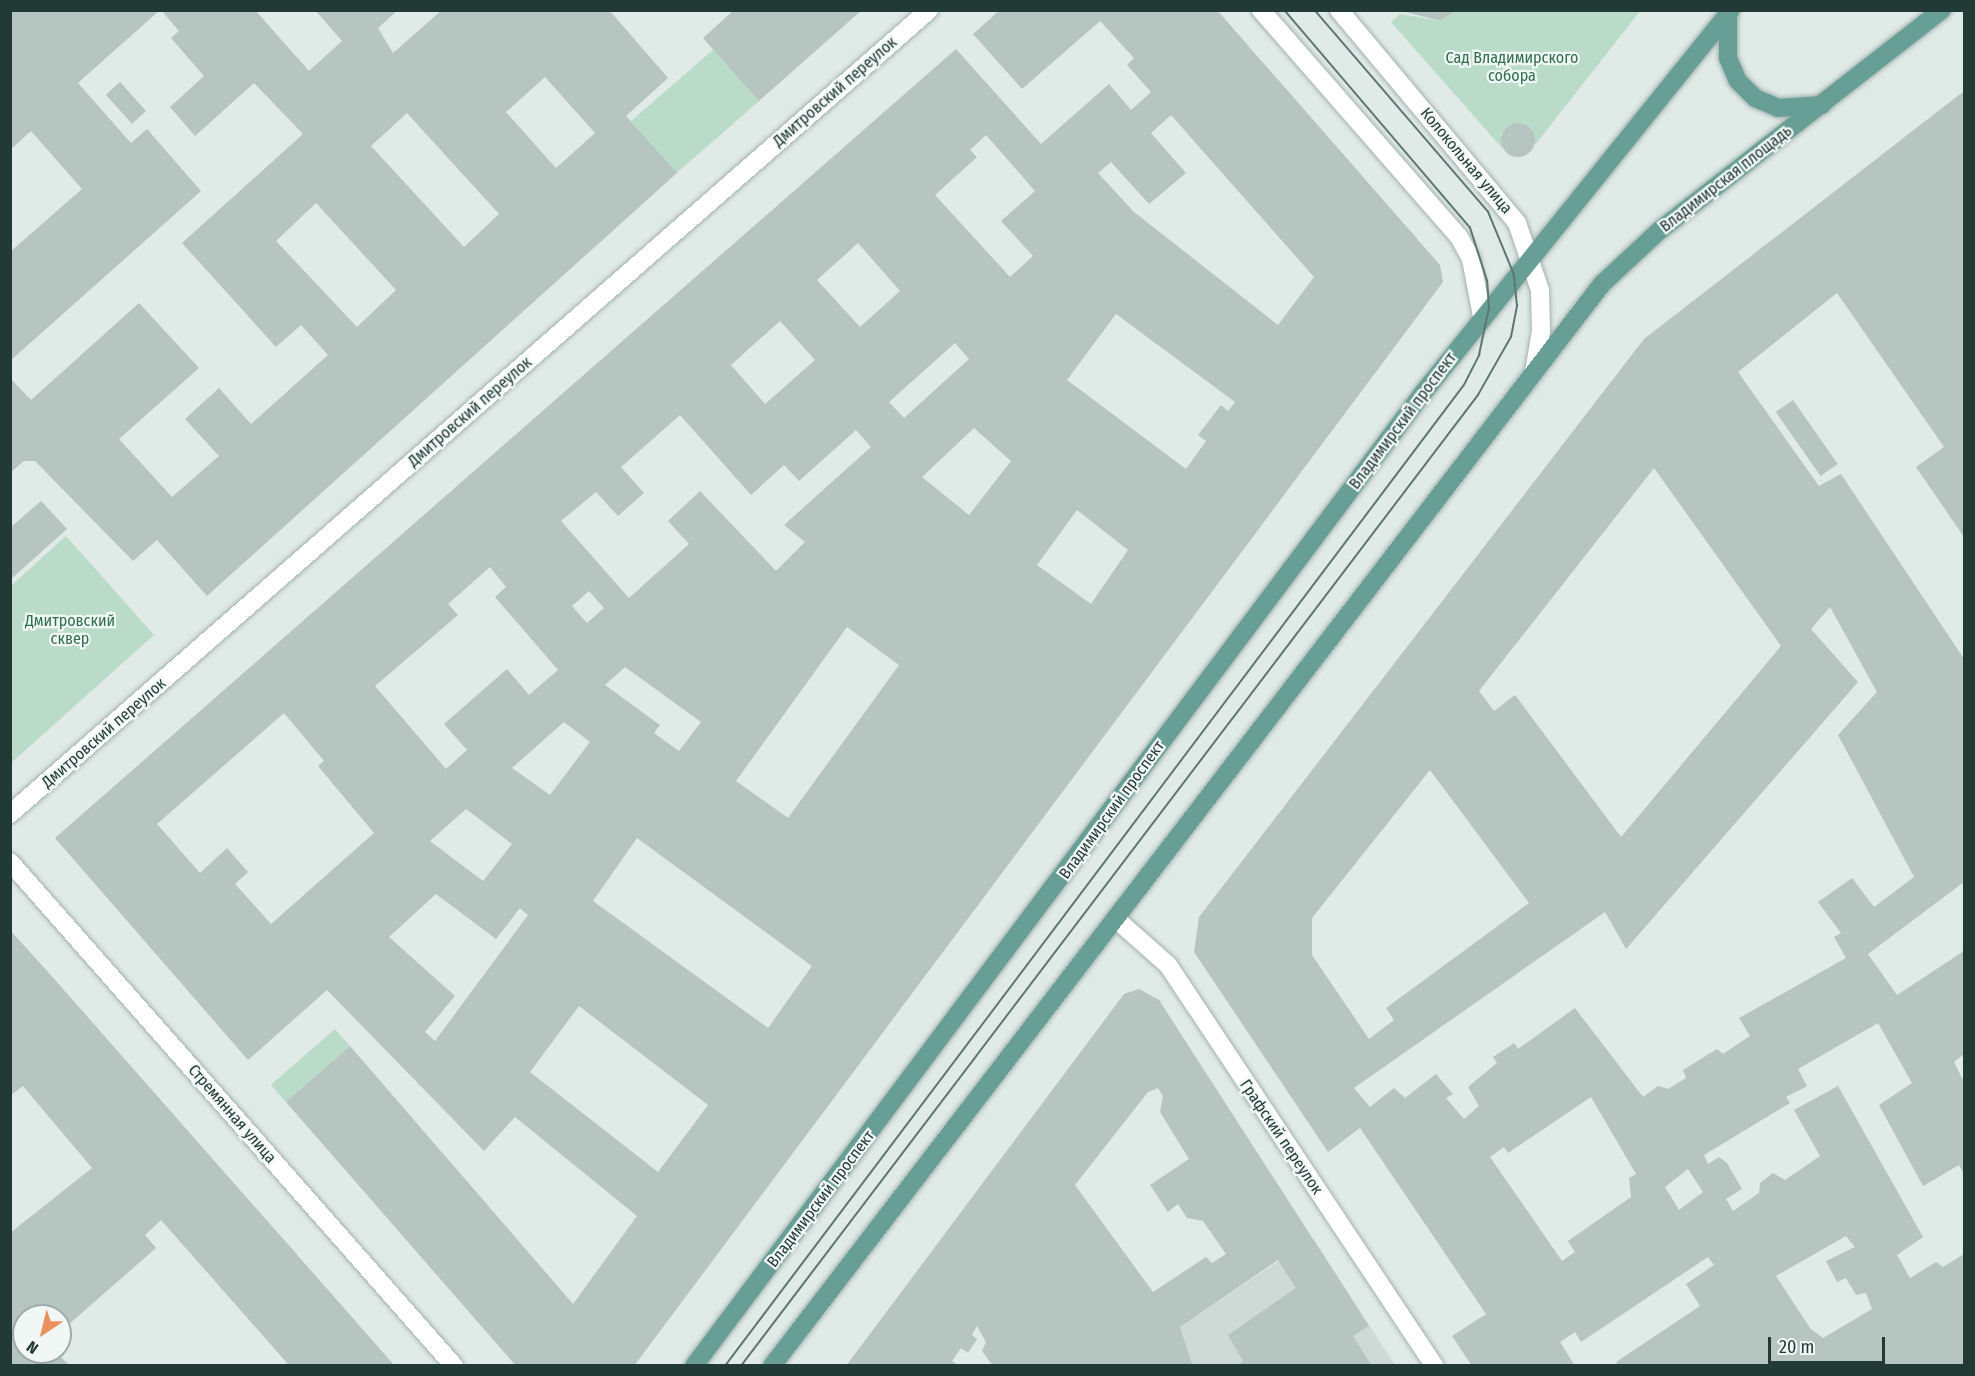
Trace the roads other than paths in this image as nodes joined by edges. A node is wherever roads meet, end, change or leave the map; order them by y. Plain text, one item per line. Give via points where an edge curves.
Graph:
1 (929, 10) edge
2 (1261, 10) edge
3 (1339, 10) edge
4 (1942, 10) edge
5 (1730, 12) edge
6 (1822, 105) junction
7 (1531, 255) junction
8 (1482, 316) junction
9 (1534, 372) junction
10 (10, 814) edge
11 (10, 862) edge
12 (1116, 919) junction
13 (454, 1365) edge
14 (694, 1365) edge
15 (772, 1365) edge
16 (1434, 1365) edge

1 - 10 street, Дмитровский переулок
2 - 8 street via 1459,237 1471,259
3 - 7 street, Колокольная улица via 1502,201
4 - 6 main road, Владимирская площадь
5 - 6 main road via 1728,58 1738,81 1755,98 1778,108
5 - 7 main road
6 - 9 main road, Владимирская площадь via 1636,251 1602,284
7 - 8 main road, Владимирский проспект
7 - 9 street, Колокольная улица via 1540,290 1541,331
8 - 14 main road, Владимирский проспект
9 - 12 main road
11 - 13 street, Стремянная улица
12 - 15 main road
12 - 16 street, Графский переулок via 1167,965

